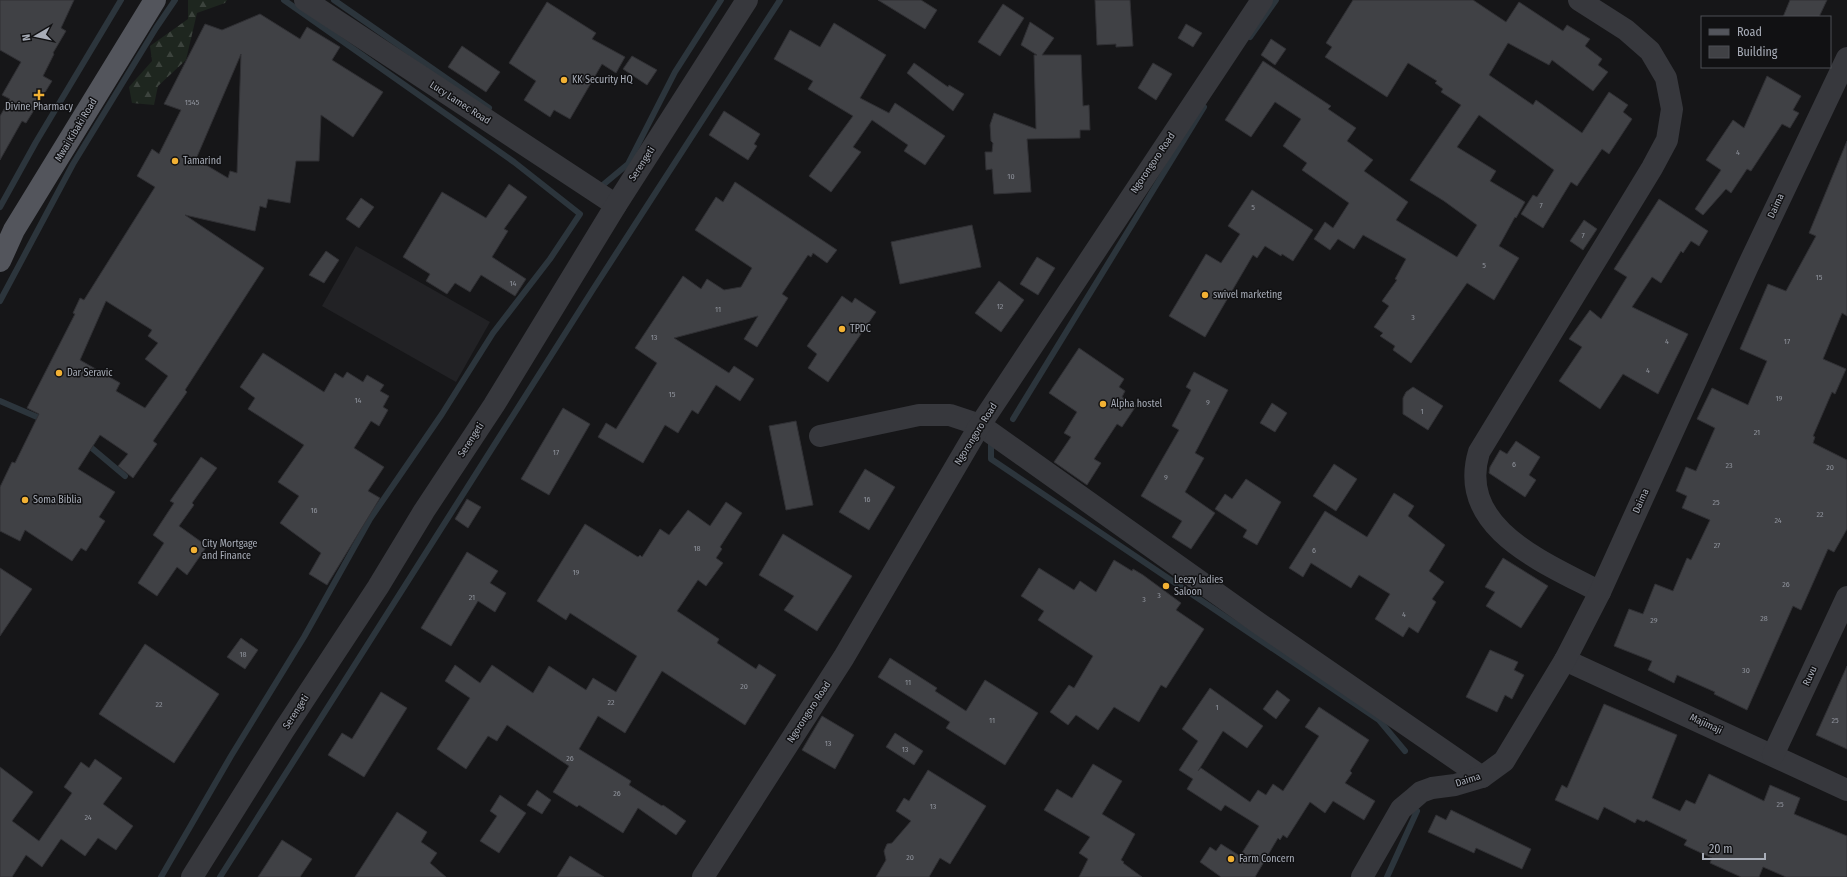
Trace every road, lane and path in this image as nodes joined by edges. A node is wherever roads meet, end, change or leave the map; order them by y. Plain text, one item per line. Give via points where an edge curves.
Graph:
1 (155, 0) edge
2 (305, 0) edge
3 (747, 0) edge
4 (1262, 0) edge
5 (1579, 0) edge
6 (1847, 58) edge
7 (616, 205) junction
8 (0, 261) edge
9 (980, 425) junction
10 (820, 436) dead end
11 (1600, 592) junction
12 (1847, 597) edge
13 (1565, 660) junction
14 (1773, 755) junction
15 (1482, 776) junction
16 (1847, 790) edge
17 (192, 877) edge
18 (703, 877) edge
19 (1362, 877) edge

1 - 8 main road, Mwai Kibaki Road via 14,230
2 - 7 street, Lucy Lamec Road
3 - 7 street, Serengeti
4 - 9 street, Ngorongoro Road
5 - 11 street via 1626,30 1650,51 1666,78 1672,109 1667,140 1478,452 1474,484 1496,528 1520,549
6 - 11 street, Daima via 1748,266
7 - 17 street, Serengeti via 494,405
9 - 10 street via 950,415 919,415
9 - 15 street via 1263,626
9 - 18 street, Ngorongoro Road via 844,657
11 - 13 street, Daima
12 - 14 street, Ruvu
13 - 14 street, Majimaji
13 - 15 street, Daima via 1504,761
14 - 16 street, Majimaji
15 - 19 street, Daima via 1421,792 1401,809

